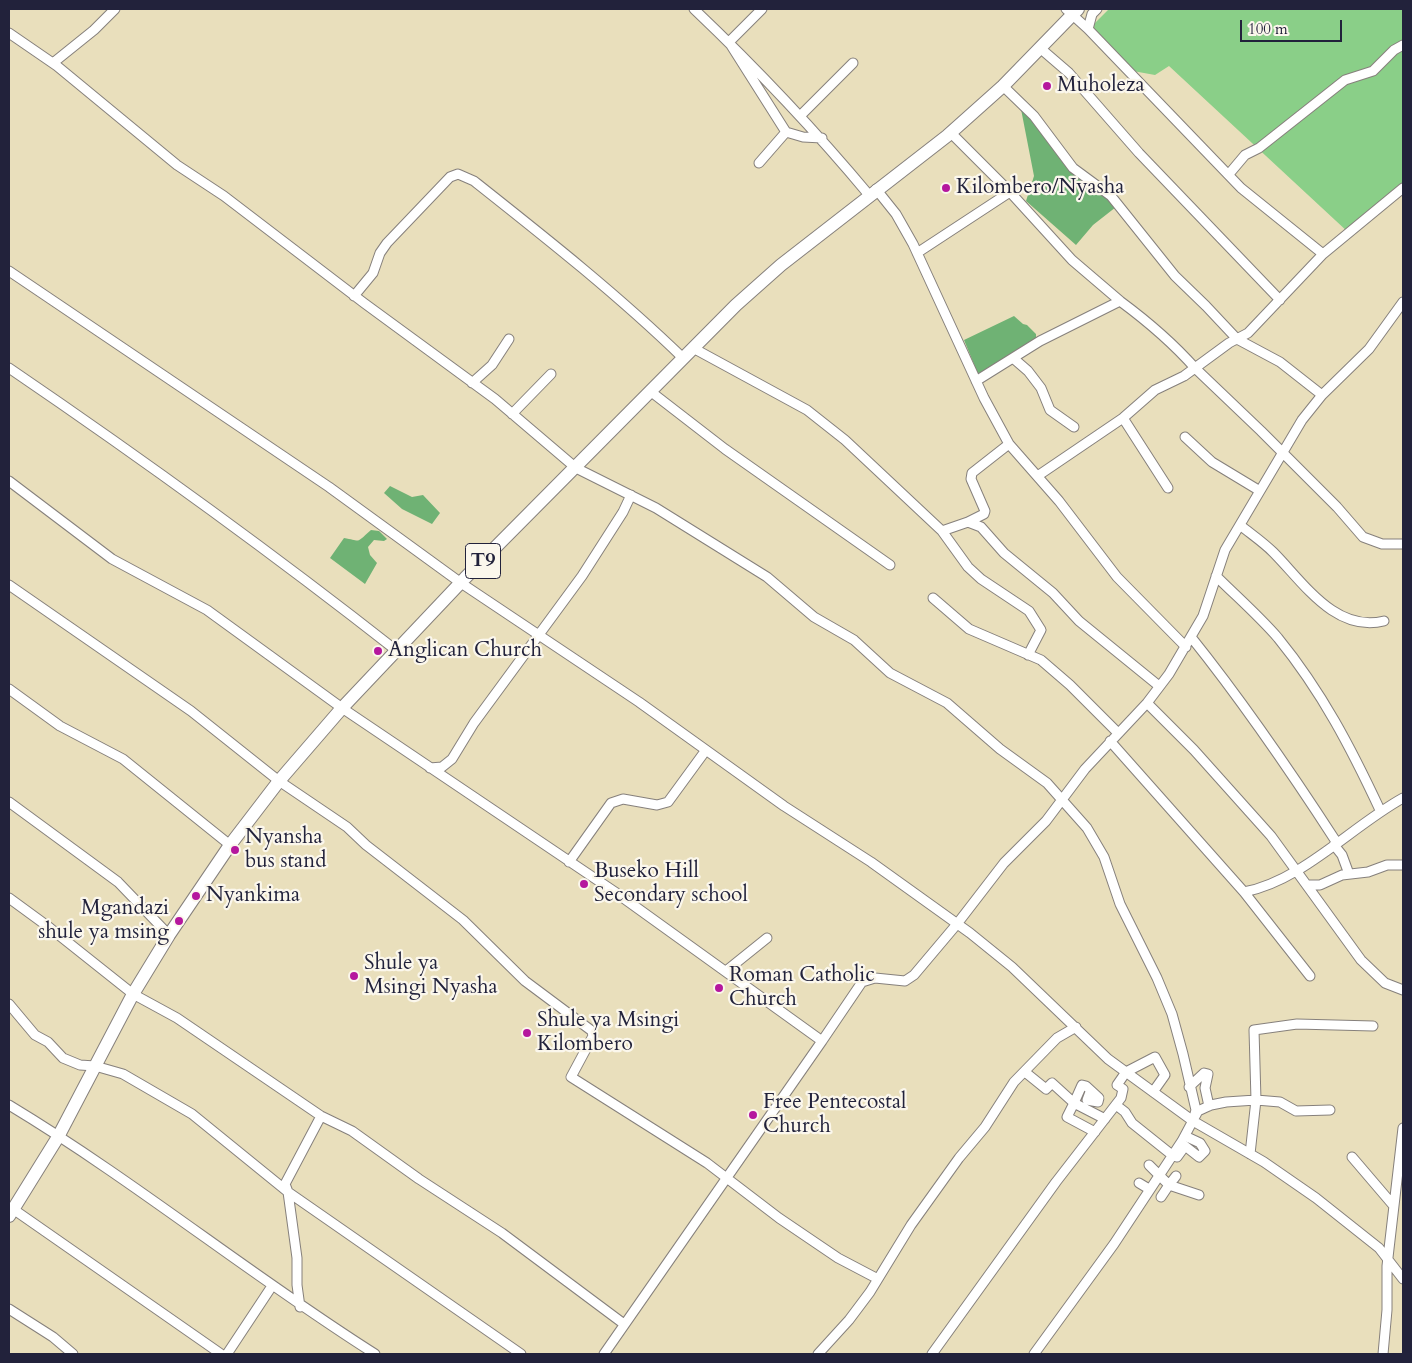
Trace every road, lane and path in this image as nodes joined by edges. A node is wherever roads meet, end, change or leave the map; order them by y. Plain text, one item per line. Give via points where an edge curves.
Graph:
1 (115, 9) edge
2 (694, 9) edge
3 (762, 9) edge
4 (1097, 9) edge
5 (1072, 11) edge
6 (1088, 29) junction
7 (9, 33) edge
8 (729, 42) junction
9 (1403, 45) edge
10 (1040, 48) junction
11 (53, 63) junction
12 (853, 63) dead end
13 (1004, 86) junction
14 (801, 115) junction
15 (786, 132) junction
16 (951, 133) junction
17 (822, 138) junction
18 (759, 164) dead end
19 (1229, 174) junction
20 (1403, 188) edge
21 (873, 192) junction
22 (1010, 192) junction
23 (917, 253) junction
24 (1323, 254) junction
25 (9, 271) edge
26 (354, 296) junction
27 (1280, 300) junction
28 (1120, 301) junction
29 (1403, 302) edge
30 (509, 339) dead end
31 (1237, 339) junction
32 (693, 348) junction
33 (683, 358) junction
34 (1013, 358) junction
35 (9, 368) edge
36 (1194, 368) junction
37 (551, 374) dead end
38 (976, 381) junction
39 (472, 383) junction
40 (650, 391) junction
41 (1322, 395) junction
42 (512, 414) junction
43 (1123, 418) junction
44 (1074, 427) dead end
45 (1185, 437) dead end
46 (1009, 444) junction
47 (1283, 454) junction
48 (576, 468) junction
49 (1038, 475) junction
50 (9, 481) edge
51 (1168, 488) dead end
52 (1260, 491) junction
53 (631, 495) junction
54 (968, 522) junction
55 (1240, 525) junction
56 (942, 531) junction
57 (1403, 544) edge
58 (890, 565) dead end
59 (1216, 576) junction
60 (461, 583) junction
61 (9, 585) edge
62 (933, 598) dead end
63 (1384, 621) dead end
64 (539, 635) junction
65 (1192, 637) junction
66 (1186, 647) junction
67 (397, 650) junction
68 (1028, 655) junction
69 (1159, 686) junction
70 (9, 689) edge
71 (1146, 703) junction
72 (342, 708) junction
73 (1118, 734) junction
74 (1110, 741) junction
75 (706, 750) junction
76 (430, 768) junction
77 (280, 781) junction
78 (1403, 798) edge
79 (1063, 800) junction
80 (9, 802) edge
81 (1380, 810) junction
82 (1336, 844) junction
83 (230, 845) junction
84 (569, 862) junction
85 (1403, 864) edge
86 (1298, 871) junction
87 (1349, 874) junction
88 (1308, 884) junction
89 (1244, 892) junction
90 (9, 898) edge
91 (958, 924) junction
92 (169, 935) junction
93 (767, 938) dead end
94 (726, 971) junction
95 (1310, 976) dead end
96 (1403, 990) edge
97 (133, 994) junction
98 (9, 1004) edge
99 (1373, 1026) dead end
100 (1076, 1027) junction
101 (822, 1041) junction
102 (95, 1066) junction
103 (1025, 1072) junction
104 (1126, 1072) junction
105 (1189, 1087) junction
106 (1090, 1092) dead end
107 (1153, 1092) junction
108 (1256, 1100) junction
109 (1074, 1103) junction
110 (9, 1105) edge
111 (1116, 1105) junction
112 (1209, 1106) junction
113 (1330, 1110) dead end
114 (321, 1116) junction
115 (1105, 1119) junction
116 (1192, 1121) junction
117 (1403, 1128) edge
118 (1095, 1132) junction
119 (1185, 1136) junction
120 (58, 1137) junction
121 (1250, 1154) junction
122 (1172, 1155) junction
123 (1352, 1157) dead end
124 (1149, 1165) dead end
125 (1159, 1174) junction
126 (1176, 1176) dead end
127 (728, 1178) junction
128 (1139, 1182) dead end
129 (1170, 1185) junction
130 (1148, 1189) junction
131 (288, 1192) junction
132 (1199, 1194) dead end
133 (1161, 1197) dead end
134 (1393, 1205) junction
135 (10, 1214) edge
136 (1387, 1261) junction
137 (878, 1279) junction
138 (1403, 1280) edge
139 (272, 1286) junction
140 (300, 1307) junction
141 (9, 1310) edge
142 (624, 1324) junction
143 (73, 1354) edge
144 (221, 1354) edge
145 (228, 1354) edge
146 (375, 1354) edge
147 (521, 1354) edge
148 (604, 1354) edge
149 (818, 1354) edge
150 (932, 1354) edge
151 (1034, 1354) edge
152 (1383, 1354) edge

1 - 11 street
2 - 8 street
3 - 8 street
4 - 6 street via 1092,14
5 - 6 street
5 - 10 highway, T9
6 - 19 street
7 - 11 street
8 - 14 street
8 - 15 street
9 - 19 street via 1373,71 1345,80 1259,148 1245,155
10 - 13 highway, T9
10 - 27 street via 1069,73 1139,153
11 - 26 street via 177,165 224,196
12 - 14 street
13 - 16 highway, T9
13 - 31 street via 1034,116 1073,168 1111,196 1175,276
14 - 17 street
15 - 17 street
15 - 18 street
16 - 21 highway, T9
16 - 22 street
17 - 21 street
19 - 24 street via 1257,203
20 - 24 street
21 - 23 street via 896,214
21 - 32 highway, T9 via 781,265
22 - 23 street
22 - 28 street via 1072,260
23 - 38 street
24 - 27 street
25 - 60 street via 329,487
26 - 33 street via 373,273 387,244 450,177 458,174 474,181 576,261 632,308
26 - 39 street
27 - 31 street via 1248,333
28 - 34 street
28 - 36 street via 1154,326
29 - 41 street via 1369,349
30 - 39 street via 492,366
31 - 36 street
31 - 41 street via 1280,362
32 - 33 highway, T9
32 - 56 street via 807,410 845,440
33 - 40 highway, T9
34 - 38 street
34 - 44 street via 1041,388 1050,410
35 - 67 street via 299,574
36 - 43 street via 1155,390
36 - 47 street
37 - 42 street
38 - 46 street
39 - 42 street
40 - 48 highway, T9
40 - 58 street
41 - 47 street via 1302,420
42 - 48 street
43 - 49 street
43 - 51 street
45 - 52 street via 1212,462
46 - 49 street
46 - 54 street via 972,473 970,478 986,511
47 - 52 street
47 - 57 street via 1363,537 1382,544
48 - 53 street
48 - 60 highway, T9
49 - 66 street via 1117,577
50 - 72 street via 112,559 207,610
52 - 55 street
53 - 64 street via 582,576
53 - 79 street via 767,577 814,617 854,640 890,673 947,703 1000,749 1047,783
54 - 56 street
54 - 69 street via 981,527 1004,553 1053,593 1079,621
55 - 59 street via 1225,550
55 - 63 street via 1272,550 1310,593 1334,611 1362,624
56 - 68 street via 968,567 981,579 1029,611 1040,630
59 - 65 street via 1203,616
59 - 81 street via 1277,638 1322,698 1350,744
60 - 64 street
60 - 67 highway, T9
61 - 77 street via 191,711
62 - 68 street via 969,629
64 - 75 street
64 - 76 street via 474,723 452,759 442,767
65 - 66 street
65 - 82 street via 1259,726
66 - 69 street
67 - 72 highway, T9
68 - 73 street via 1041,660 1070,685
69 - 71 street
70 - 83 street via 60,726 123,759
71 - 73 street
71 - 86 street via 1194,750
72 - 76 street
72 - 77 highway, T9
73 - 74 street
74 - 79 street
74 - 89 street
75 - 84 street via 668,802 657,805 623,799 611,803
75 - 91 street
76 - 84 street
77 - 83 highway, T9
77 - 127 street via 347,827 464,920 525,981 592,1031 593,1036 572,1077
78 - 81 street
79 - 91 street via 1004,863
79 - 105 street via 1087,828 1104,857 1120,904 1172,1014
80 - 92 street via 118,882
81 - 82 street
82 - 86 street
82 - 87 street
83 - 92 highway, T9
84 - 94 street
85 - 87 street
86 - 88 street
86 - 89 street
87 - 88 street via 1320,885
88 - 96 street via 1361,960 1385,983
89 - 95 street
90 - 97 street
91 - 100 street via 1012,967
91 - 101 street via 914,975 905,981 875,978 862,982
92 - 97 highway, T9
93 - 94 street
94 - 101 street
97 - 102 highway, T9
97 - 114 street via 177,1018
98 - 102 street via 35,1035 63,1058 80,1065
99 - 108 street via 1297,1024 1254,1030
100 - 103 street via 1057,1038
100 - 104 street
101 - 127 street
102 - 120 highway, T9
102 - 131 street via 123,1074 192,1114
103 - 109 street via 1046,1089 1052,1083
103 - 137 street via 1003,1097 985,1127 927,1202
104 - 107 street
104 - 107 street via 1155,1057 1165,1075
104 - 111 street via 1117,1085 1123,1089
105 - 112 street via 1204,1073 1208,1074 1205,1088
105 - 116 street via 1196,1110
106 - 109 street via 1082,1086
107 - 116 street
108 - 112 street
108 - 113 street via 1280,1102 1296,1111
108 - 121 street
109 - 115 street
109 - 118 street via 1067,1117
110 - 120 street
111 - 115 street
111 - 122 street
112 - 116 street via 1198,1111
114 - 131 street via 289,1172 285,1184
114 - 142 street via 352,1131 502,1232
115 - 118 street
116 - 119 street
116 - 121 street
117 - 134 street
118 - 150 street
119 - 122 street
119 - 122 street via 1200,1144 1205,1151 1199,1157 1185,1146 1178,1157
120 - 135 highway, T9
120 - 139 street
121 - 136 street via 1335,1213 1379,1248
122 - 125 street
123 - 134 street
124 - 125 street
125 - 129 street
125 - 130 street
126 - 129 street
127 - 137 street via 779,1218
127 - 142 street
128 - 130 street
129 - 132 street
129 - 133 street
130 - 151 street via 1114,1244
131 - 140 street
131 - 147 street
134 - 136 street
135 - 144 street
136 - 138 street
136 - 152 street
137 - 149 street via 849,1320
139 - 140 street
139 - 145 street
140 - 146 street
141 - 143 street via 53,1337
142 - 148 street

